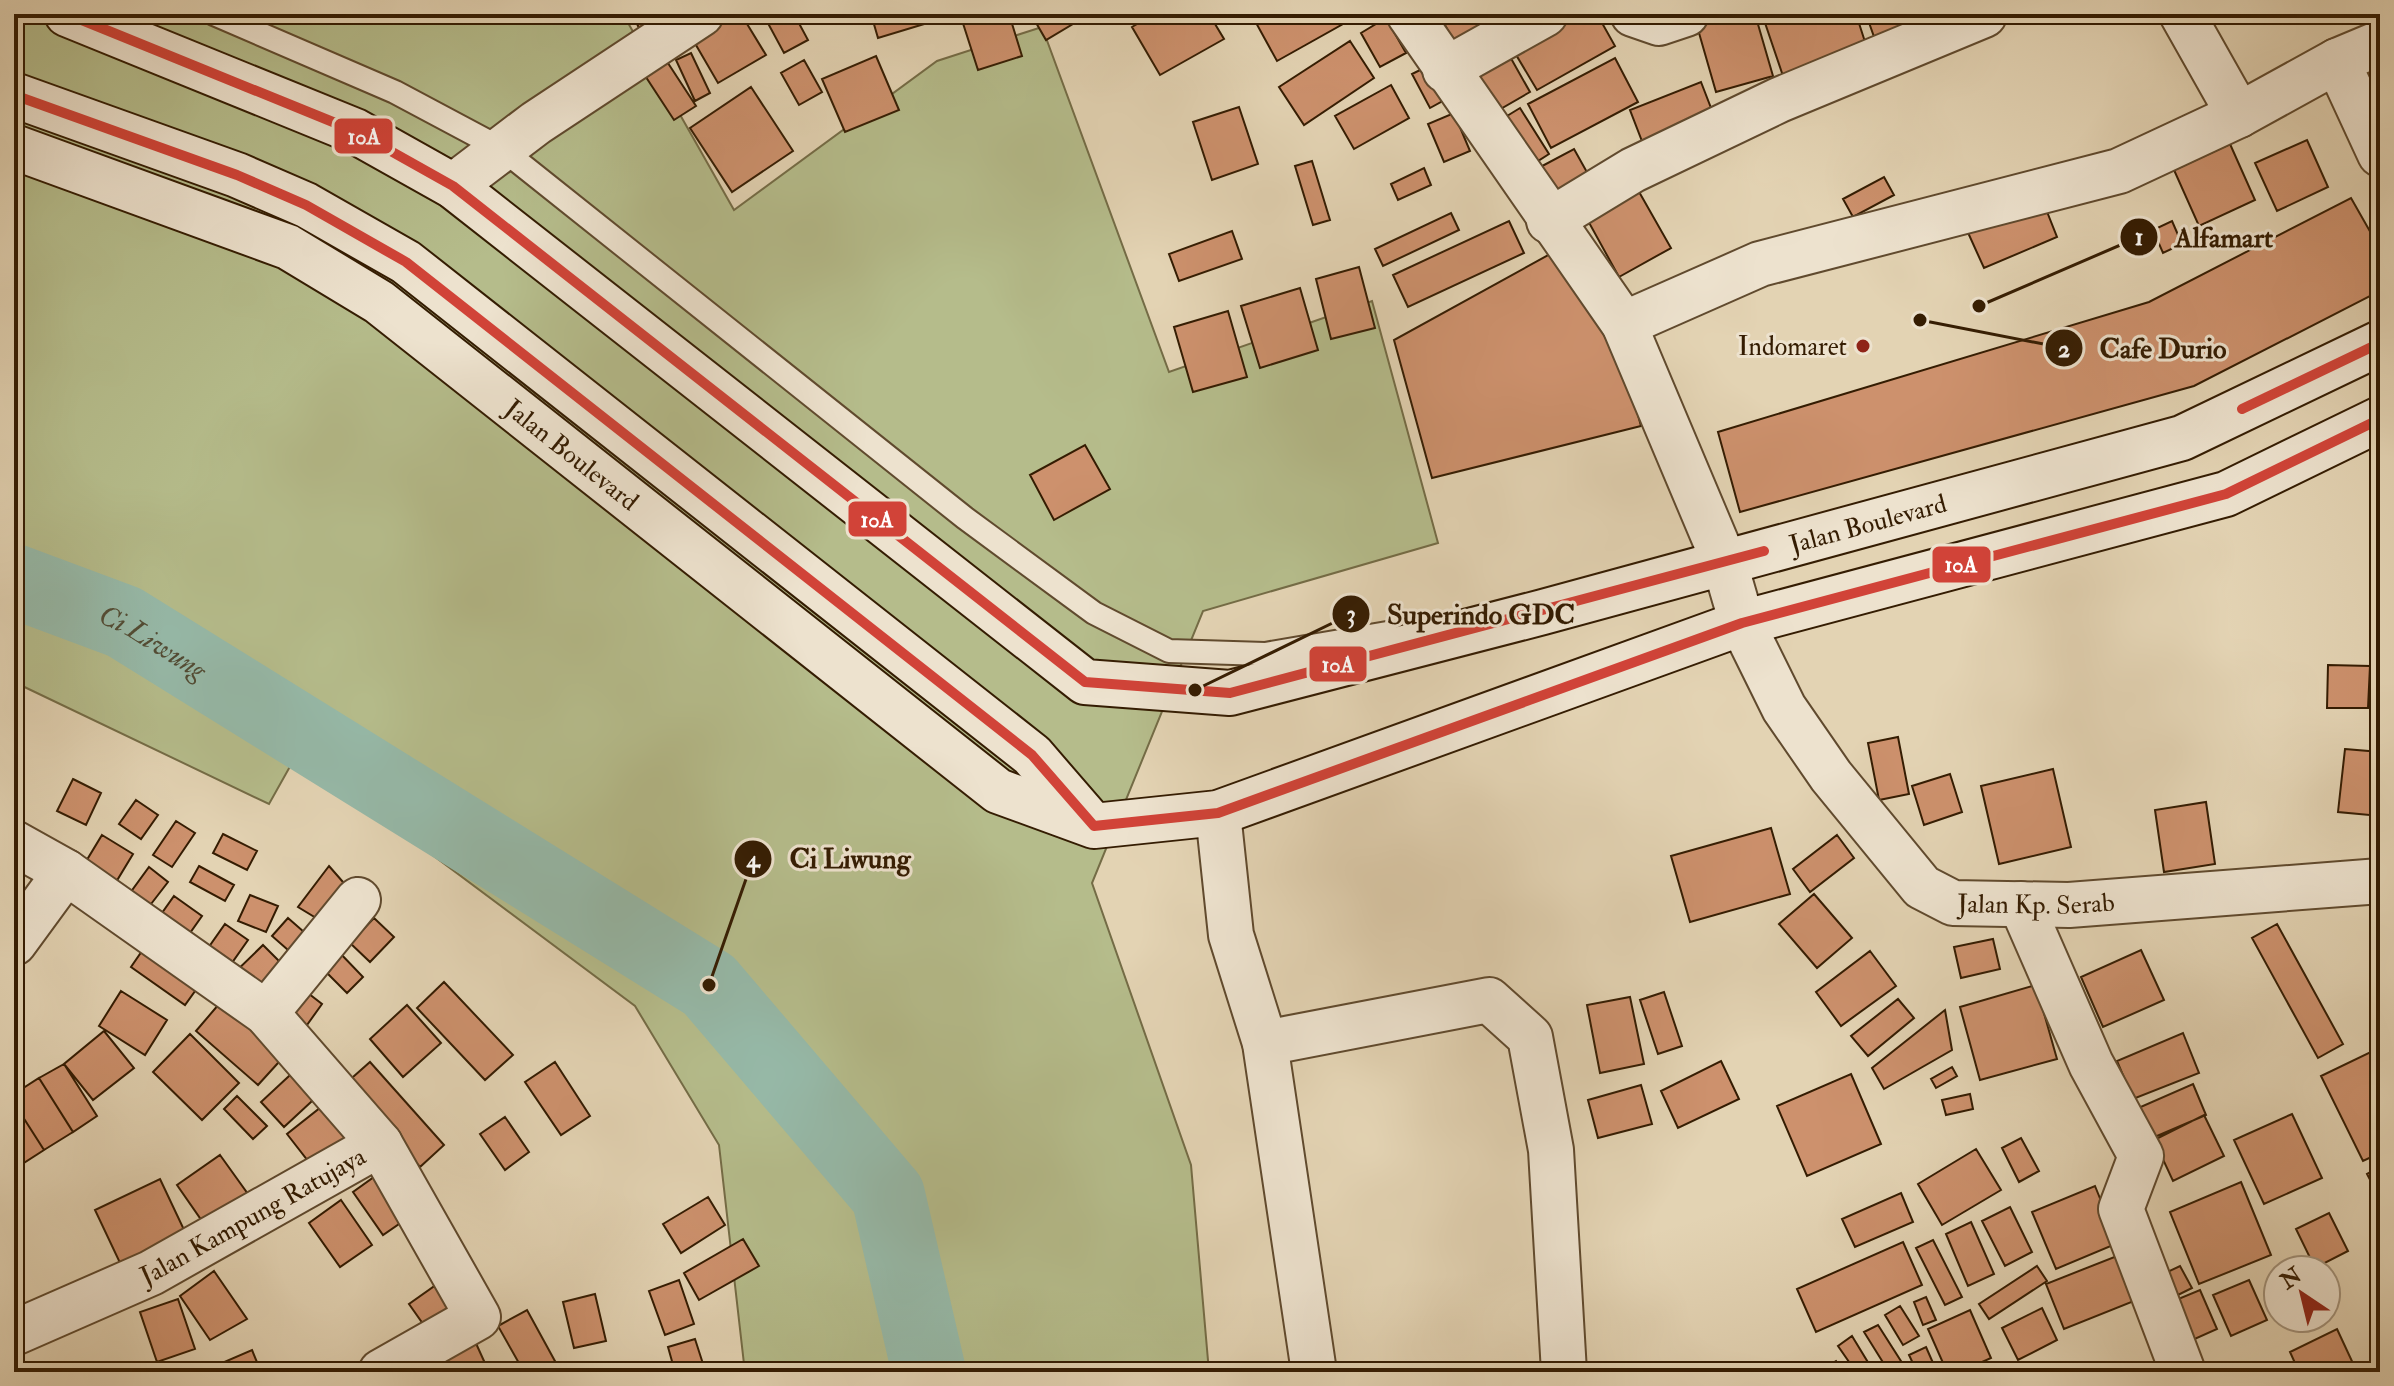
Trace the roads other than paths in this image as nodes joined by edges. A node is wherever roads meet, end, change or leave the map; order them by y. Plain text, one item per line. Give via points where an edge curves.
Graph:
1 (67, 14) edge
2 (214, 14) edge
3 (701, 14) edge
4 (1409, 14) edge
5 (1545, 14) edge
6 (1633, 14) edge
7 (1686, 14) edge
8 (2182, 14) edge
9 (1984, 15) edge
10 (111, 23) edge
11 (2380, 43) edge
12 (2337, 61) junction
13 (1445, 70) junction
14 (14, 95) edge
15 (2239, 115) junction
16 (14, 147) edge
17 (502, 149) junction
18 (2380, 154) edge
19 (453, 186) junction
20 (1549, 221) junction
21 (1624, 324) junction
22 (2380, 343) edge
23 (2380, 419) edge
24 (1724, 561) junction
25 (1543, 612) junction
26 (1742, 623) junction
27 (1218, 813) junction
28 (1094, 826) junction
29 (14, 843) edge
30 (66, 872) junction
31 (2380, 881) edge
32 (358, 900) dead end
33 (2021, 904) junction
34 (14, 943) edge
35 (266, 1013) junction
36 (1265, 1043) junction
37 (380, 1144) junction
38 (14, 1333) edge
39 (381, 1372) edge
40 (1314, 1372) edge
41 (1564, 1372) edge
42 (2183, 1372) edge

1 - 10 street, Jalan Boulevard
2 - 17 lane via 395,92
3 - 17 street
4 - 13 street, Jalan Kp. Serab
5 - 13 street
6 - 7 street via 1659,23
8 - 15 street
9 - 20 street via 1765,107 1633,170
10 - 19 street, Jalan Boulevard via 355,131
11 - 12 street
12 - 15 street
12 - 18 street
13 - 20 street, Jalan Kp. Serab
14 - 28 street, Jalan Boulevard via 237,175 306,205 406,262 1032,755
15 - 21 street via 2119,171 1760,264
16 - 28 street, Jalan Boulevard via 288,247 379,302 998,791
17 - 19 street
17 - 25 lane via 965,518 1094,613 1169,651 1265,654
19 - 25 street, Jalan Boulevard via 1085,682 1230,693
20 - 21 street, Jalan Kp. Serab
21 - 24 street, Jalan Kp. Serab
22 - 24 street, Jalan Boulevard via 2182,438
23 - 26 street, Jalan Boulevard via 2226,494
24 - 25 street, Jalan Boulevard
24 - 26 street, Jalan Kp. Serab
26 - 27 street, Jalan Boulevard
26 - 33 street, Jalan Kp. Serab via 1784,708 1831,776 1922,887 1953,903
27 - 28 street, Jalan Boulevard
27 - 36 street via 1231,935
29 - 30 street
30 - 34 street
30 - 35 street
31 - 33 street, Jalan Kp. Serab
32 - 35 street
33 - 42 street via 2091,1064 2141,1156 2121,1209
35 - 37 street
36 - 40 street
36 - 41 street via 1489,1000 1530,1037 1551,1150
37 - 38 street, Jalan Kampung Ratujaya via 151,1273
37 - 39 street, Jalan Kampung Ratujaya via 478,1317

